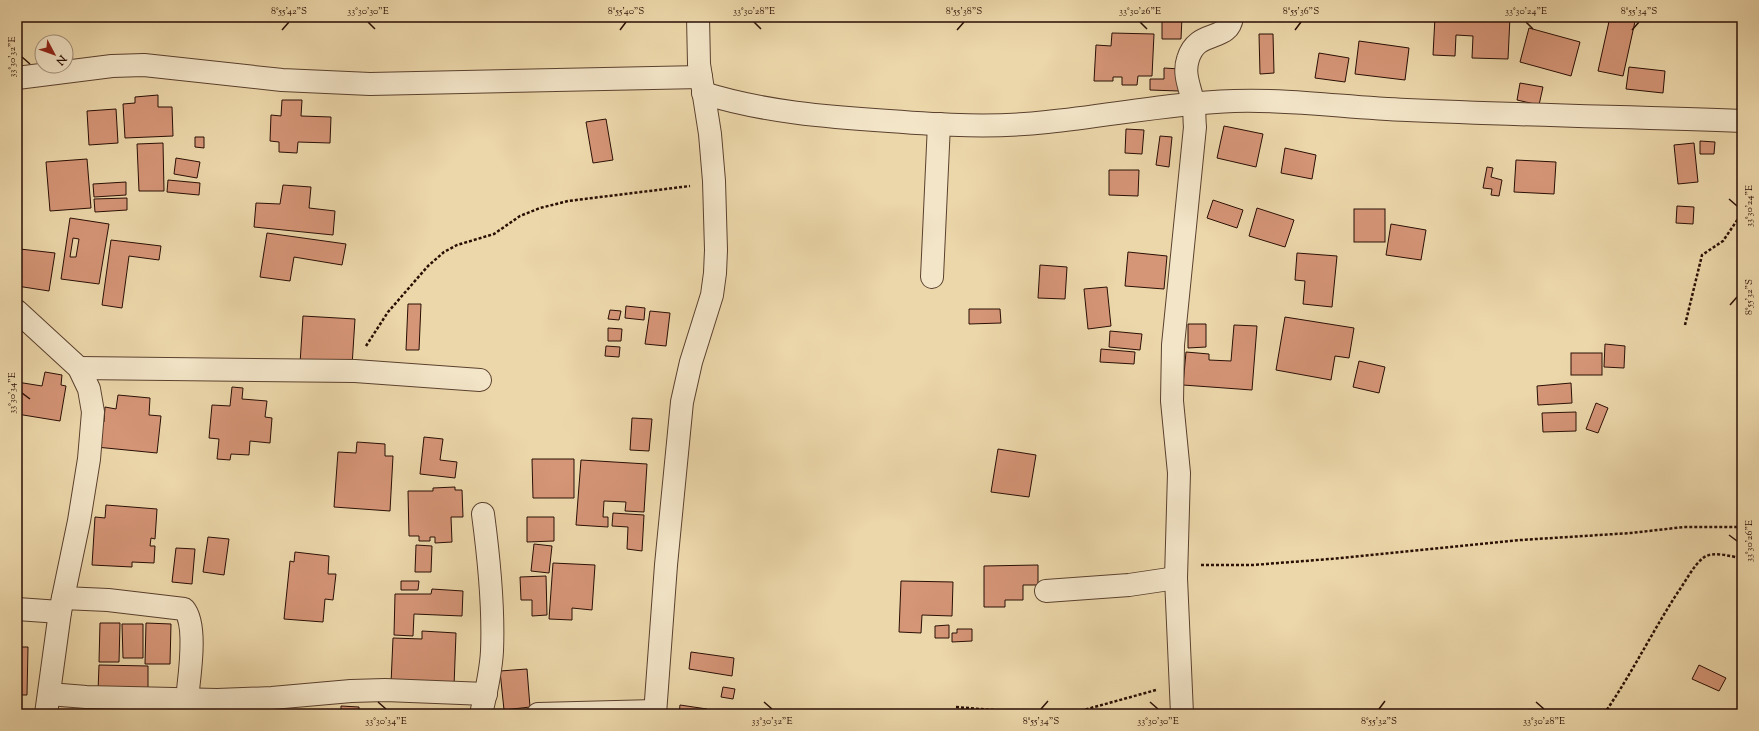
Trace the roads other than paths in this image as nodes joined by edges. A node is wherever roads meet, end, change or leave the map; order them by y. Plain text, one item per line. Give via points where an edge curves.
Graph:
1 (698, 17) edge
2 (1232, 17) edge
3 (17, 78) edge
4 (702, 85) junction
5 (1194, 103) junction
6 (1742, 120) edge
7 (939, 124) junction
8 (932, 277) dead end
9 (17, 311) edge
10 (79, 368) junction
11 (480, 380) dead end
12 (483, 514) dead end
13 (1176, 572) junction
14 (1046, 591) dead end
15 (62, 605) junction
16 (17, 609) edge
17 (187, 699) junction
18 (48, 704) edge
19 (484, 704) edge
20 (655, 712) edge
21 (538, 714) edge
22 (1182, 714) edge

1 - 4 street via 697,46
2 - 5 street via 1227,30 1219,35 1206,37 1195,45 1188,58 1186,72
3 - 4 street via 112,66 144,65 282,80 370,84
4 - 7 street via 738,103 767,108 860,119
4 - 20 street via 714,181 715,273 712,294 691,362 682,402
5 - 6 street via 1271,100 1353,108 1485,114
5 - 7 street via 1030,124
5 - 13 street via 1194,149 1180,259 1173,345 1172,401 1179,473
7 - 8 street
9 - 10 street
10 - 11 street via 355,371
10 - 15 street via 89,390 93,412 89,459
12 - 19 street via 489,562 492,623 492,652
13 - 14 street via 1114,586
13 - 22 street
15 - 16 street
15 - 17 street via 108,600 184,610 189,615 190,623 191,656
15 - 18 street
17 - 18 street via 86,697
17 - 19 street via 243,700 385,690
20 - 21 street

